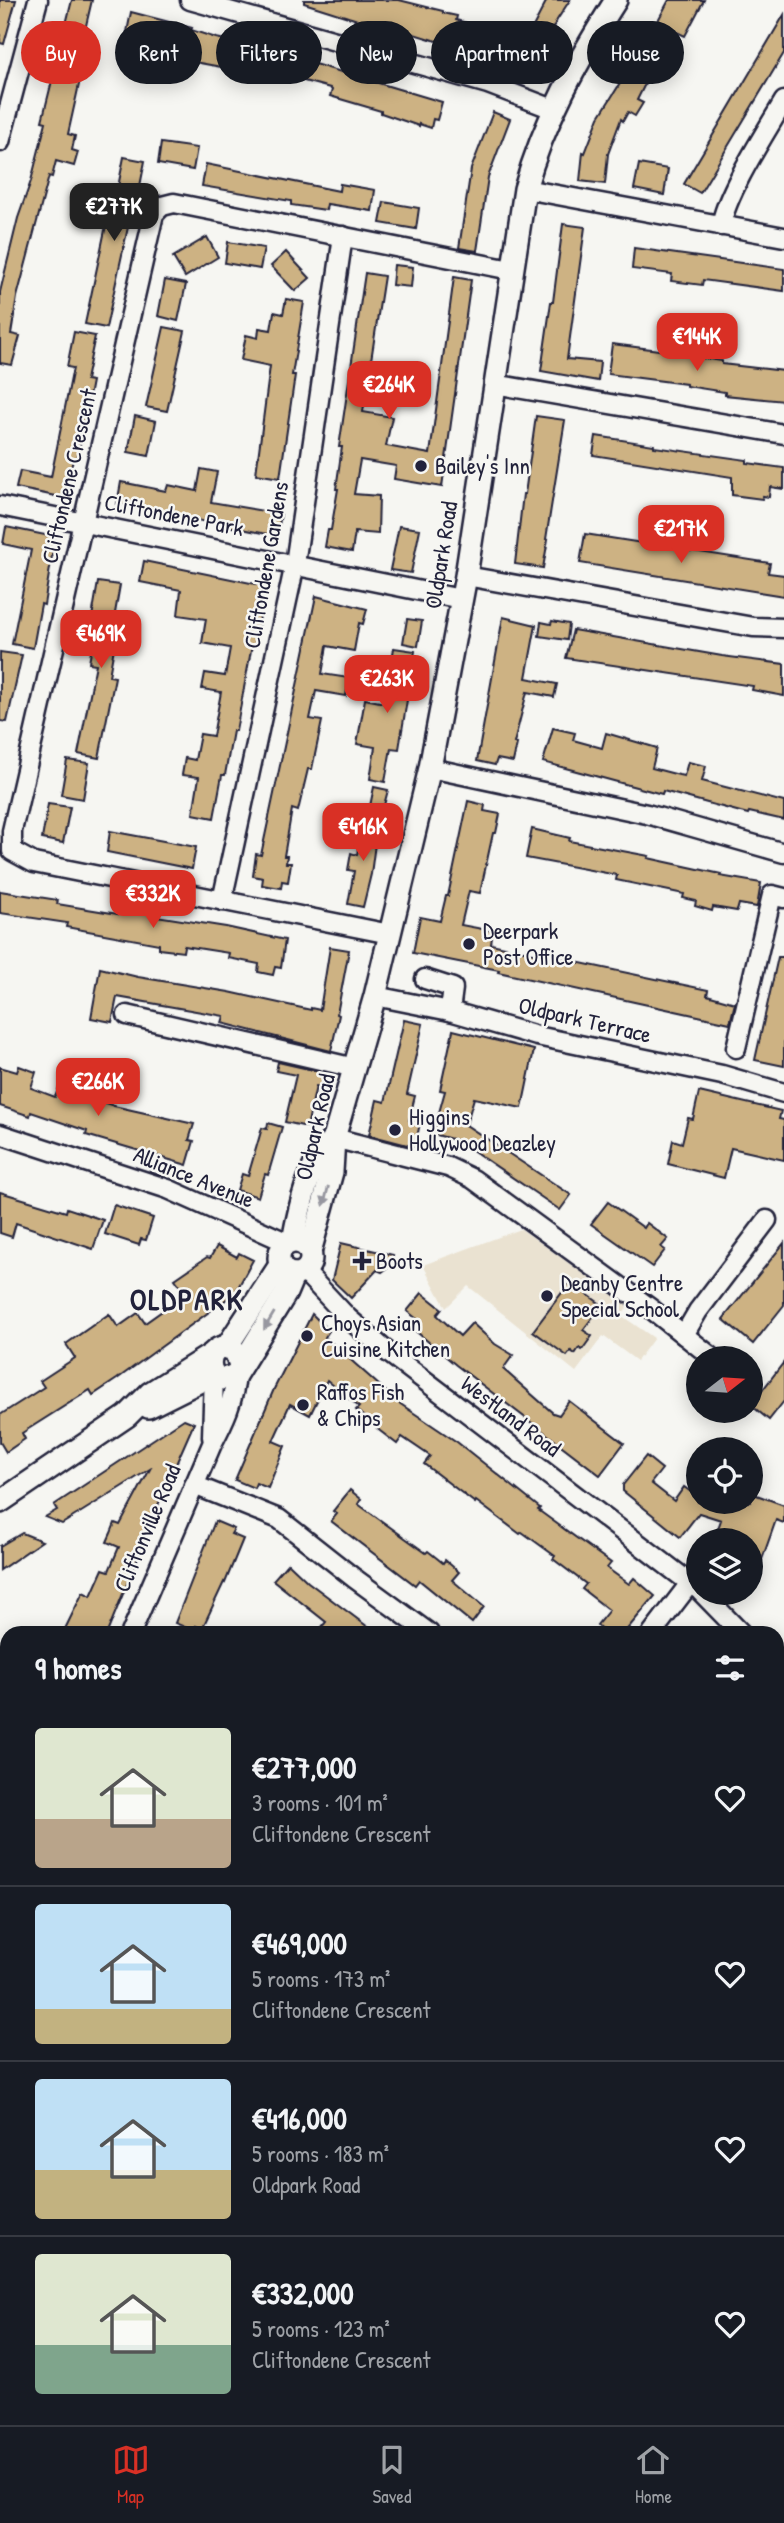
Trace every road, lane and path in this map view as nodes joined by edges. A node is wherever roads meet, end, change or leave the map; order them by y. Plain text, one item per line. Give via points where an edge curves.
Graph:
1 (38, 0) edge
2 (190, 0) edge
3 (616, 0) edge
4 (784, 101) edge
5 (553, 109) junction
6 (0, 142) edge
7 (525, 189) junction
8 (721, 226) junction
9 (343, 236) junction
10 (784, 237) edge
11 (511, 270) junction
12 (494, 384) junction
13 (784, 434) edge
14 (0, 506) edge
15 (83, 521) junction
16 (295, 564) junction
17 (466, 576) junction
18 (461, 599) junction
19 (784, 628) edge
20 (430, 768) junction
21 (784, 853) edge
22 (784, 898) edge
23 (222, 901) junction
24 (390, 934) junction
25 (425, 979) dead end
26 (375, 996) junction
27 (450, 1011) junction
28 (128, 1015) dead end
29 (736, 1048) dead end
30 (355, 1068) junction
31 (784, 1093) edge
32 (0, 1135) edge
33 (334, 1138) junction
34 (767, 1220) dead end
35 (295, 1258) junction
36 (684, 1335) junction
37 (698, 1346) edge
38 (217, 1359) junction
39 (238, 1369) junction
40 (212, 1444) junction
41 (194, 1485) junction
42 (0, 1502) edge
43 (686, 1580) edge
44 (686, 1599) edge
45 (714, 1605) edge
46 (134, 1626) edge
47 (419, 1626) edge
48 (659, 1626) edge
49 (734, 1626) edge

1 - 6 street
2 - 5 street via 488,84
3 - 5 main road, Oldpark Road
4 - 8 street via 744,171
5 - 7 main road, Oldpark Road
7 - 8 street
7 - 11 main road, Oldpark Road
8 - 10 street
9 - 11 street, Cliftondene Crescent
9 - 15 street, Cliftondene Crescent via 174,203 154,214
9 - 16 street, Cliftondene Gardens
11 - 12 main road, Oldpark Road
12 - 13 street
12 - 17 main road, Oldpark Road
14 - 15 street, Cliftondene Park
15 - 16 street, Cliftondene Park
15 - 23 street, Cliftondene Crescent via 12,831 12,851 34,863
16 - 18 street, Cliftondene Park
16 - 23 street, Cliftondene Gardens
17 - 18 main road, Oldpark Road
17 - 19 street via 753,627
18 - 20 main road, Oldpark Road
20 - 21 street via 647,814
20 - 24 main road, Oldpark Road
22 - 29 street via 772,895
23 - 24 street, Cliftondene Crescent
24 - 26 main road, Oldpark Road
25 - 27 street via 453,988
26 - 27 street, Oldpark Terrace
26 - 30 main road, Oldpark Road
27 - 31 street, Oldpark Terrace via 537,1036 722,1075
28 - 30 street
30 - 33 main road, Oldpark Road
32 - 35 street, Alliance Avenue via 168,1189
33 - 35 main road, Oldpark Road via 332,1172
33 - 36 street via 448,1167 473,1179
34 - 36 street
35 - 38 main road, Oldpark Road
35 -> 39 main road, Cliftonville Road via 286,1293
35 - 43 street, Westland Road via 348,1318 385,1350
36 - 37 street
38 - 39 main road via 235,1352
38 - 40 street, Cliftonville Road
38 - 42 main road, Oldpark Road via 154,1405 127,1416
39 - 40 street, Cliftonville Road via 235,1395
40 - 41 street, Cliftonville Road
41 - 46 street, Cliftonville Road
41 - 47 street via 279,1519
44 - 48 street
45 - 49 street, Westland Road

